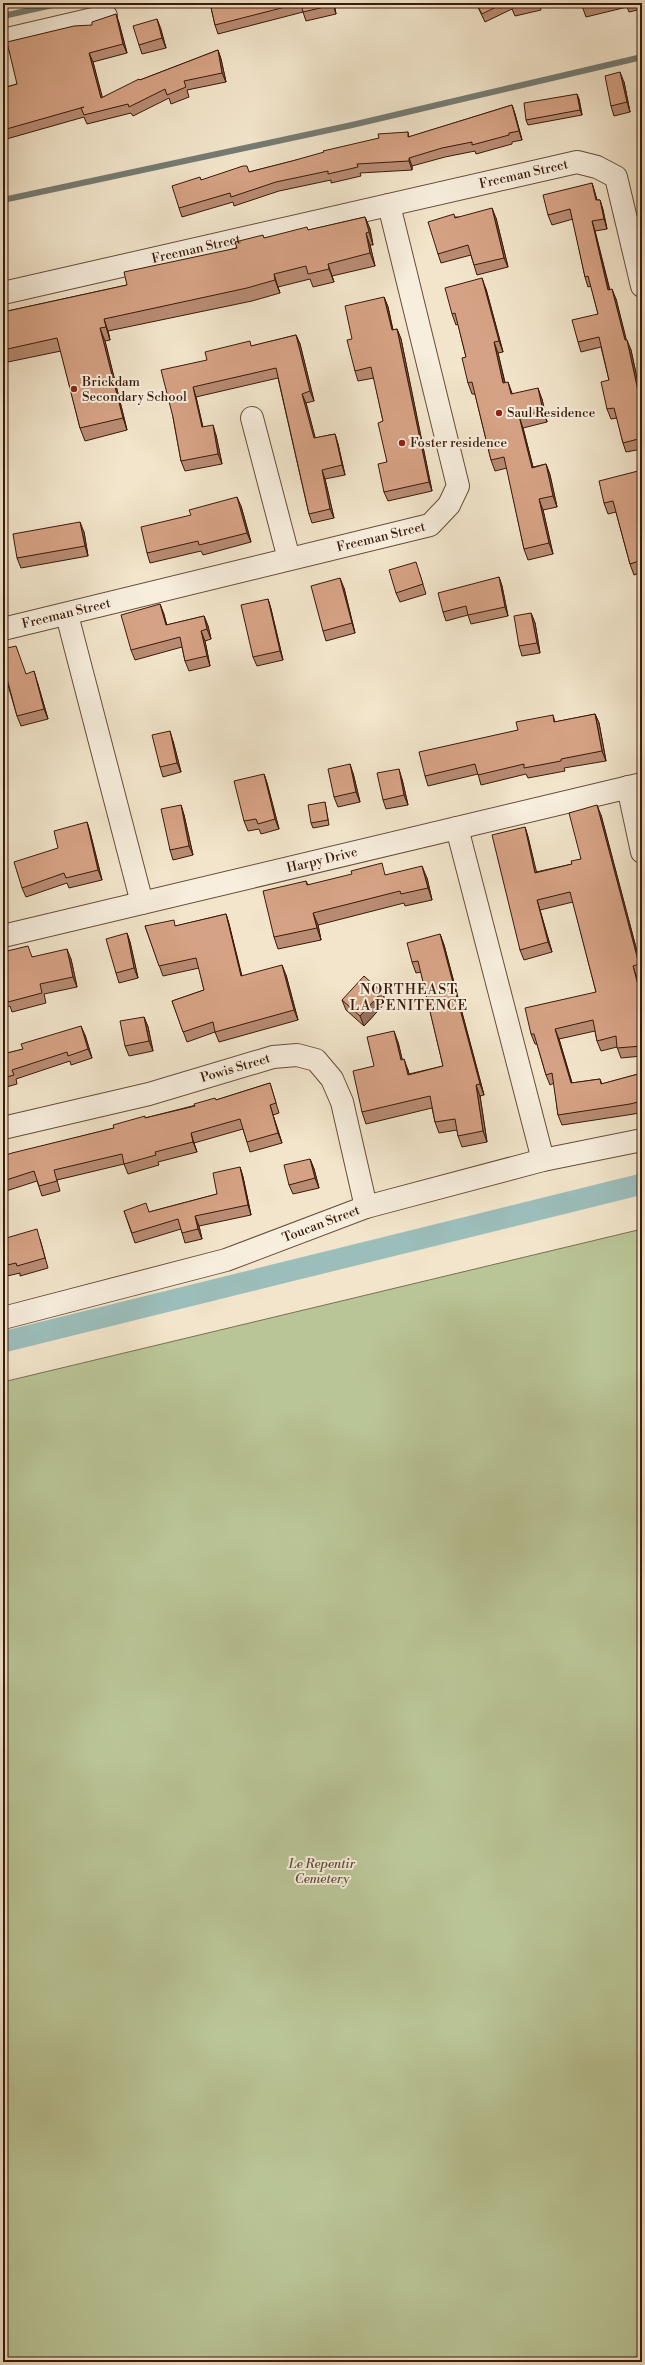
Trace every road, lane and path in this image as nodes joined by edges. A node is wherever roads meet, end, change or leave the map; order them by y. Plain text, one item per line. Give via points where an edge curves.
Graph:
1 (106, 16) edge
2 (3, 40) edge
3 (389, 205) junction
4 (642, 287) edge
5 (3, 293) edge
6 (252, 418) dead end
7 (289, 559) junction
8 (67, 615) junction
9 (3, 630) edge
10 (635, 785) edge
11 (457, 828) junction
12 (642, 852) edge
13 (142, 903) junction
14 (3, 936) edge
15 (3, 1128) edge
16 (642, 1140) edge
17 (543, 1160) junction
18 (366, 1207) junction
19 (3, 1318) edge

1 - 2 street
3 - 4 street, Freeman Street via 577,162 597,167 616,177
3 - 5 street, Freeman Street
3 - 7 street, Freeman Street via 458,486 449,505 430,525
6 - 7 street
7 - 8 street, Freeman Street
8 - 9 street, Freeman Street
8 - 13 street
10 - 11 street, Harpy Drive
10 - 12 street
11 - 13 street, Harpy Drive
11 - 17 street
13 - 14 street, Harpy Drive
15 - 18 street, Powis Street via 149,1094 273,1056 298,1056 316,1060 332,1079 342,1102
16 - 17 street, Toucan Street
17 - 18 street, Toucan Street
18 - 19 street, Toucan Street via 226,1260

